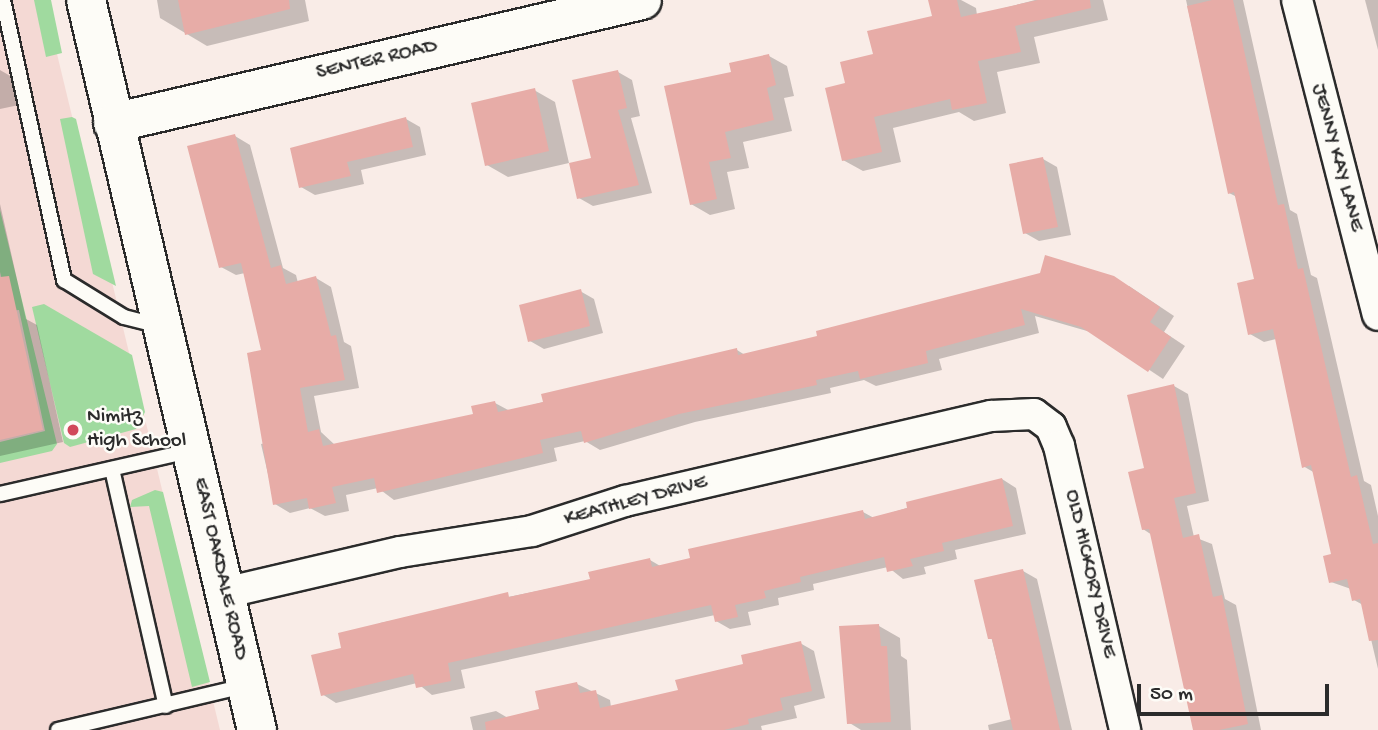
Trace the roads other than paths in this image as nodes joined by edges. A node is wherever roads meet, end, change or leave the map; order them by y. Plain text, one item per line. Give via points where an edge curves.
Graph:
1 (3, 0) edge
2 (86, 0) edge
3 (642, 0) edge
4 (1297, 0) edge
5 (113, 123) junction
6 (1378, 314) edge
7 (161, 326) junction
8 (1046, 422) joint
9 (190, 450) junction
10 (112, 469) junction
11 (0, 494) edge
12 (224, 593) junction
13 (246, 686) junction
14 (166, 706) junction
15 (58, 730) edge
16 (257, 730) edge
17 (1125, 730) edge

1 - 7 lane via 64,281 124,317
2 - 5 street, EAST OAKDALE ROAD
3 - 5 street, SENTER ROAD
4 - 6 street, JENNY KAY LANE
5 - 7 street, EAST OAKDALE ROAD
7 - 9 street, EAST OAKDALE ROAD
8 - 12 street, KEATHLEY DRIVE via 1034,414 991,416 625,501 532,531 400,552
8 - 17 street, OLD HICKORY DRIVE via 1059,446
9 - 10 lane
9 - 12 street, EAST OAKDALE ROAD
10 - 11 lane
10 - 14 lane
12 - 13 street, EAST OAKDALE ROAD
13 - 14 lane
13 - 16 street, EAST OAKDALE ROAD
14 - 15 lane

